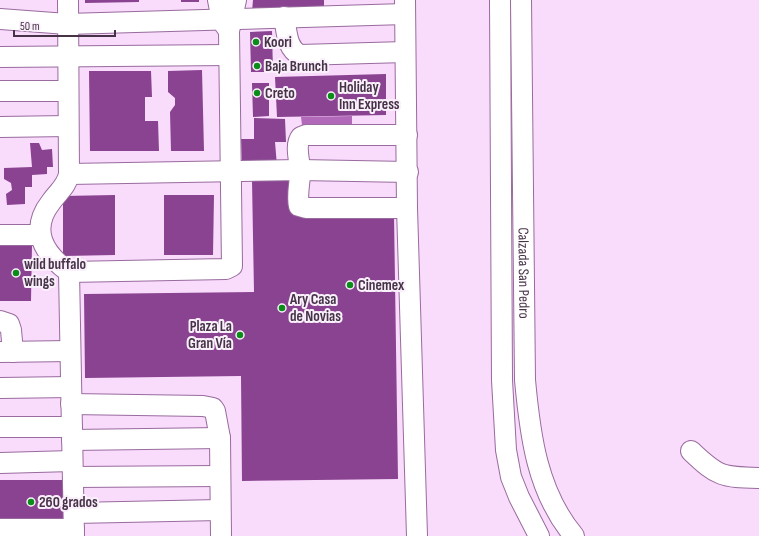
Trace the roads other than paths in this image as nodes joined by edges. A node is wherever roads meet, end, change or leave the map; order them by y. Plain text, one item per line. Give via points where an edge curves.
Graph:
1 (68, 0) edge
2 (218, 0) edge
3 (236, 0) edge
4 (500, 0) edge
5 (521, 0) edge
6 (370, 7) edge
7 (405, 7) edge
8 (334, 8) edge
9 (284, 17) junction
10 (0, 19) edge
11 (68, 24) junction
12 (228, 24) junction
13 (405, 52) junction
14 (229, 55) junction
15 (0, 57) edge
16 (68, 57) junction
17 (0, 90) edge
18 (68, 91) junction
19 (68, 126) junction
20 (502, 126) junction
21 (0, 127) edge
22 (523, 127) junction
23 (407, 135) junction
24 (300, 170) junction
25 (230, 171) junction
26 (408, 172) junction
27 (69, 174) junction
28 (407, 208) junction
29 (40, 235) junction
30 (0, 236) edge
31 (69, 272) junction
32 (0, 321) edge
33 (70, 351) junction
34 (6, 352) edge
35 (502, 380) junction
36 (525, 380) junction
37 (0, 388) edge
38 (71, 396) junction
39 (0, 427) edge
40 (72, 433) junction
41 (220, 438) junction
42 (691, 451) dead end
43 (0, 463) edge
44 (73, 469) junction
45 (220, 476) junction
46 (759, 478) edge
47 (220, 510) junction
48 (74, 526) edge
49 (0, 529) edge
50 (221, 536) edge
51 (417, 536) edge
52 (539, 536) edge
53 (574, 536) edge

1 - 11 street
2 - 12 street
3 - 12 street
4 - 20 street, Calzada San Pedro
5 - 22 street, Calzada San Pedro
6 - 7 street
6 - 8 street
7 - 13 street
8 - 9 street
9 - 12 street
9 - 13 street via 289,45 293,51 300,54
10 - 11 street
11 - 12 street
11 - 16 street
12 - 14 street
13 - 23 street
14 - 16 street
14 - 25 street
15 - 16 street
16 - 18 street
17 - 18 street
18 - 19 street
19 - 21 street
19 - 27 street
20 - 22 street
20 - 35 street, Calzada San Pedro
22 - 36 street, Calzada San Pedro
23 - 24 street via 301,136 298,147
23 - 26 street
24 - 25 street
24 - 26 street
24 - 28 street via 300,207
25 - 27 street
25 - 31 street via 232,263 229,268
26 - 28 street
27 - 29 street via 64,187 44,212
28 - 51 street
29 - 30 street
29 - 31 street via 49,255
31 - 33 street
32 - 34 street via 9,324 11,330
33 - 34 street
33 - 38 street
35 - 36 street
35 - 52 street, Calzada San Pedro via 506,450 512,477
36 - 53 street, Calzada San Pedro via 529,422 541,478 551,503
37 - 38 street
38 - 40 street
38 - 41 street via 208,406 215,411
39 - 40 street
40 - 41 street
40 - 44 street
41 - 45 street
42 - 46 street via 720,475
43 - 44 street
44 - 45 street
44 - 48 street
45 - 47 street
47 - 48 street
47 - 50 street
48 - 49 street

